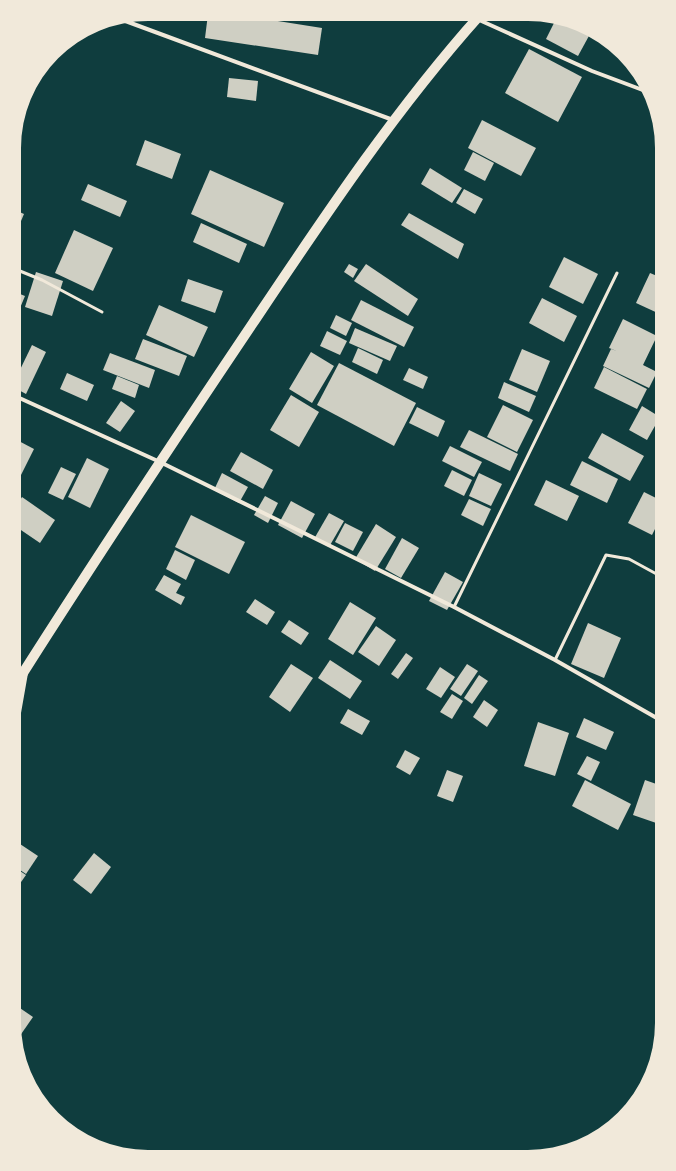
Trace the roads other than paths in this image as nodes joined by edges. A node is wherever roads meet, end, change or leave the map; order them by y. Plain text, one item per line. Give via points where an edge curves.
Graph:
1 (475, 21) edge
2 (486, 21) edge
3 (127, 23) edge
4 (640, 89) edge
5 (393, 120) junction
6 (21, 271) edge
7 (617, 273) dead end
8 (102, 312) dead end
9 (21, 399) edge
10 (160, 462) junction
11 (655, 573) edge
12 (454, 607) junction
13 (555, 660) junction
14 (23, 673) joint
15 (21, 684) edge
16 (655, 717) edge

1 - 5 main road
2 - 4 street via 592,71
3 - 5 street
5 - 10 main road via 299,254
6 - 8 lane
7 - 12 lane
9 - 10 street
10 - 12 street
10 - 14 main road
11 - 13 lane via 629,559 606,555
12 - 13 street
13 - 16 street
14 - 15 main road

